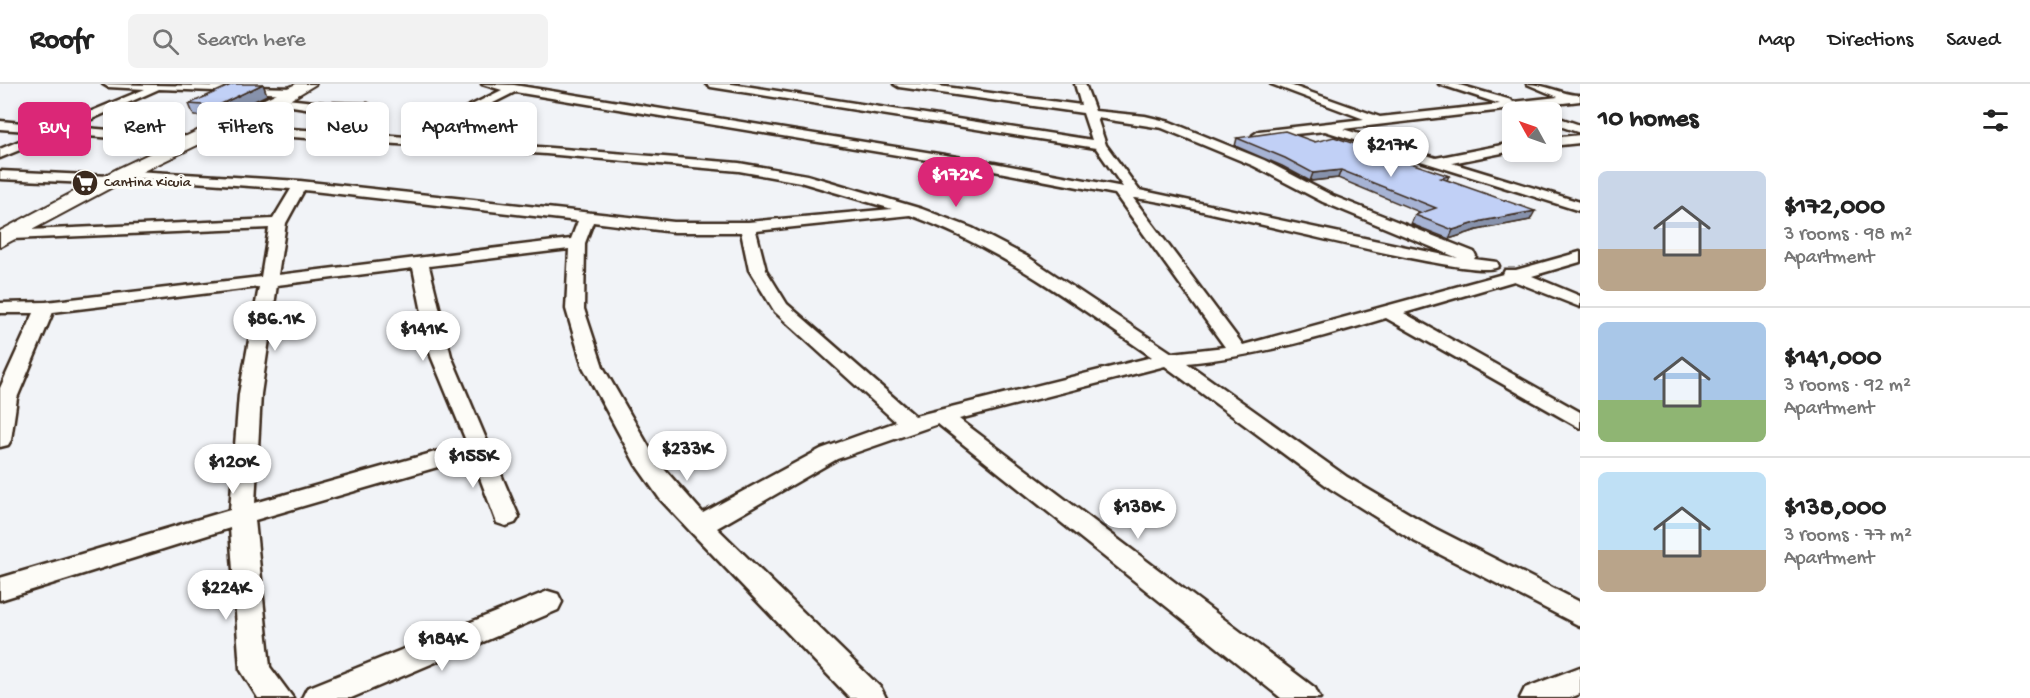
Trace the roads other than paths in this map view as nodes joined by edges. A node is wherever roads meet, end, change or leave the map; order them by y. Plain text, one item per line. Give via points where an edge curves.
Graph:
1 (108, 84) edge
2 (487, 84) edge
3 (716, 84) edge
4 (899, 84) edge
5 (1080, 84) edge
6 (1276, 84) edge
7 (1444, 84) edge
8 (1532, 84) edge
9 (163, 85) edge
10 (302, 88) edge
11 (514, 88) junction
12 (1576, 98) edge
13 (277, 101) joint
14 (486, 102) edge
15 (1504, 102) edge
16 (1541, 102) edge
17 (306, 105) edge
18 (1502, 106) edge
19 (1090, 112) junction
20 (91, 115) edge
21 (1378, 120) junction
22 (1562, 123) edge
23 (0, 124) edge
24 (18, 126) edge
25 (1324, 127) junction
26 (1580, 129) edge
27 (91, 132) edge
28 (294, 133) edge
29 (197, 139) edge
30 (1580, 139) edge
31 (401, 140) edge
32 (192, 141) junction
33 (1562, 141) edge
34 (1210, 143) junction
35 (1100, 145) junction
36 (18, 146) edge
37 (537, 149) edge
38 (1502, 149) edge
39 (0, 154) edge
40 (1439, 162) junction
41 (0, 175) edge
42 (117, 177) junction
43 (300, 185) junction
44 (1128, 193) junction
45 (1580, 207) edge
46 (917, 212) junction
47 (587, 218) junction
48 (278, 223) junction
49 (748, 227) junction
50 (6, 237) edge
51 (577, 243) junction
52 (1580, 258) edge
53 (420, 262) junction
54 (1491, 266) junction
55 (1515, 275) junction
56 (267, 282) junction
57 (1580, 302) edge
58 (46, 307) junction
59 (0, 308) edge
60 (1390, 313) junction
61 (1238, 352) junction
62 (1168, 359) junction
63 (944, 418) junction
64 (1580, 421) edge
65 (911, 424) junction
66 (0, 440) edge
67 (480, 447) junction
68 (242, 515) junction
69 (506, 517) dead end
70 (700, 526) junction
71 (0, 588) edge
72 (548, 602) dead end
73 (1580, 615) edge
74 (1580, 680) edge
75 (862, 696) edge
76 (278, 698) edge
77 (318, 698) edge
78 (1304, 698) edge
79 (1536, 698) edge

1 - 9 street
2 - 11 street
3 - 35 street
4 - 19 street
5 - 19 street
6 - 21 street
7 - 15 street
8 - 12 street
9 - 10 street
9 - 20 street
10 - 13 main road
11 - 14 street
11 - 44 street via 865,144
12 - 16 street
13 - 17 street
18 - 21 street
19 - 34 street via 1156,122
19 - 35 street
21 - 25 street
22 - 26 street
23 - 24 street
25 - 34 street
25 - 40 street
27 - 32 street
28 - 31 street
29 - 32 main road
30 - 33 street
32 - 42 main road
34 - 54 street via 1328,199
35 - 44 street
36 - 39 street
37 - 46 street via 748,168 802,178
38 - 40 street
40 - 45 street
41 - 42 street
42 - 43 street
42 - 50 main road
43 - 47 street
43 - 48 street
44 - 54 street via 1448,262
44 - 61 street
46 - 49 street
46 - 62 street via 998,246
47 - 49 street via 674,227
47 - 51 street
48 - 50 street
48 - 56 street
49 - 65 street via 750,251 768,292 781,308
51 - 53 street
51 - 70 street via 575,309 593,367 648,465
52 - 55 street
53 - 56 street
53 - 67 street via 441,356
54 - 55 street
55 - 57 street
55 - 60 street
56 - 58 street
56 - 68 street via 250,394
58 - 59 street
58 - 66 street via 6,398
60 - 61 street
60 - 64 street
61 - 62 street
62 - 63 street
62 - 73 street via 1373,504
63 - 65 street
63 - 78 street
65 - 70 street via 829,454
67 - 68 street
67 - 69 street
68 - 71 street
68 - 76 street via 251,649 255,669
70 - 75 street
72 - 77 street
74 - 79 street

